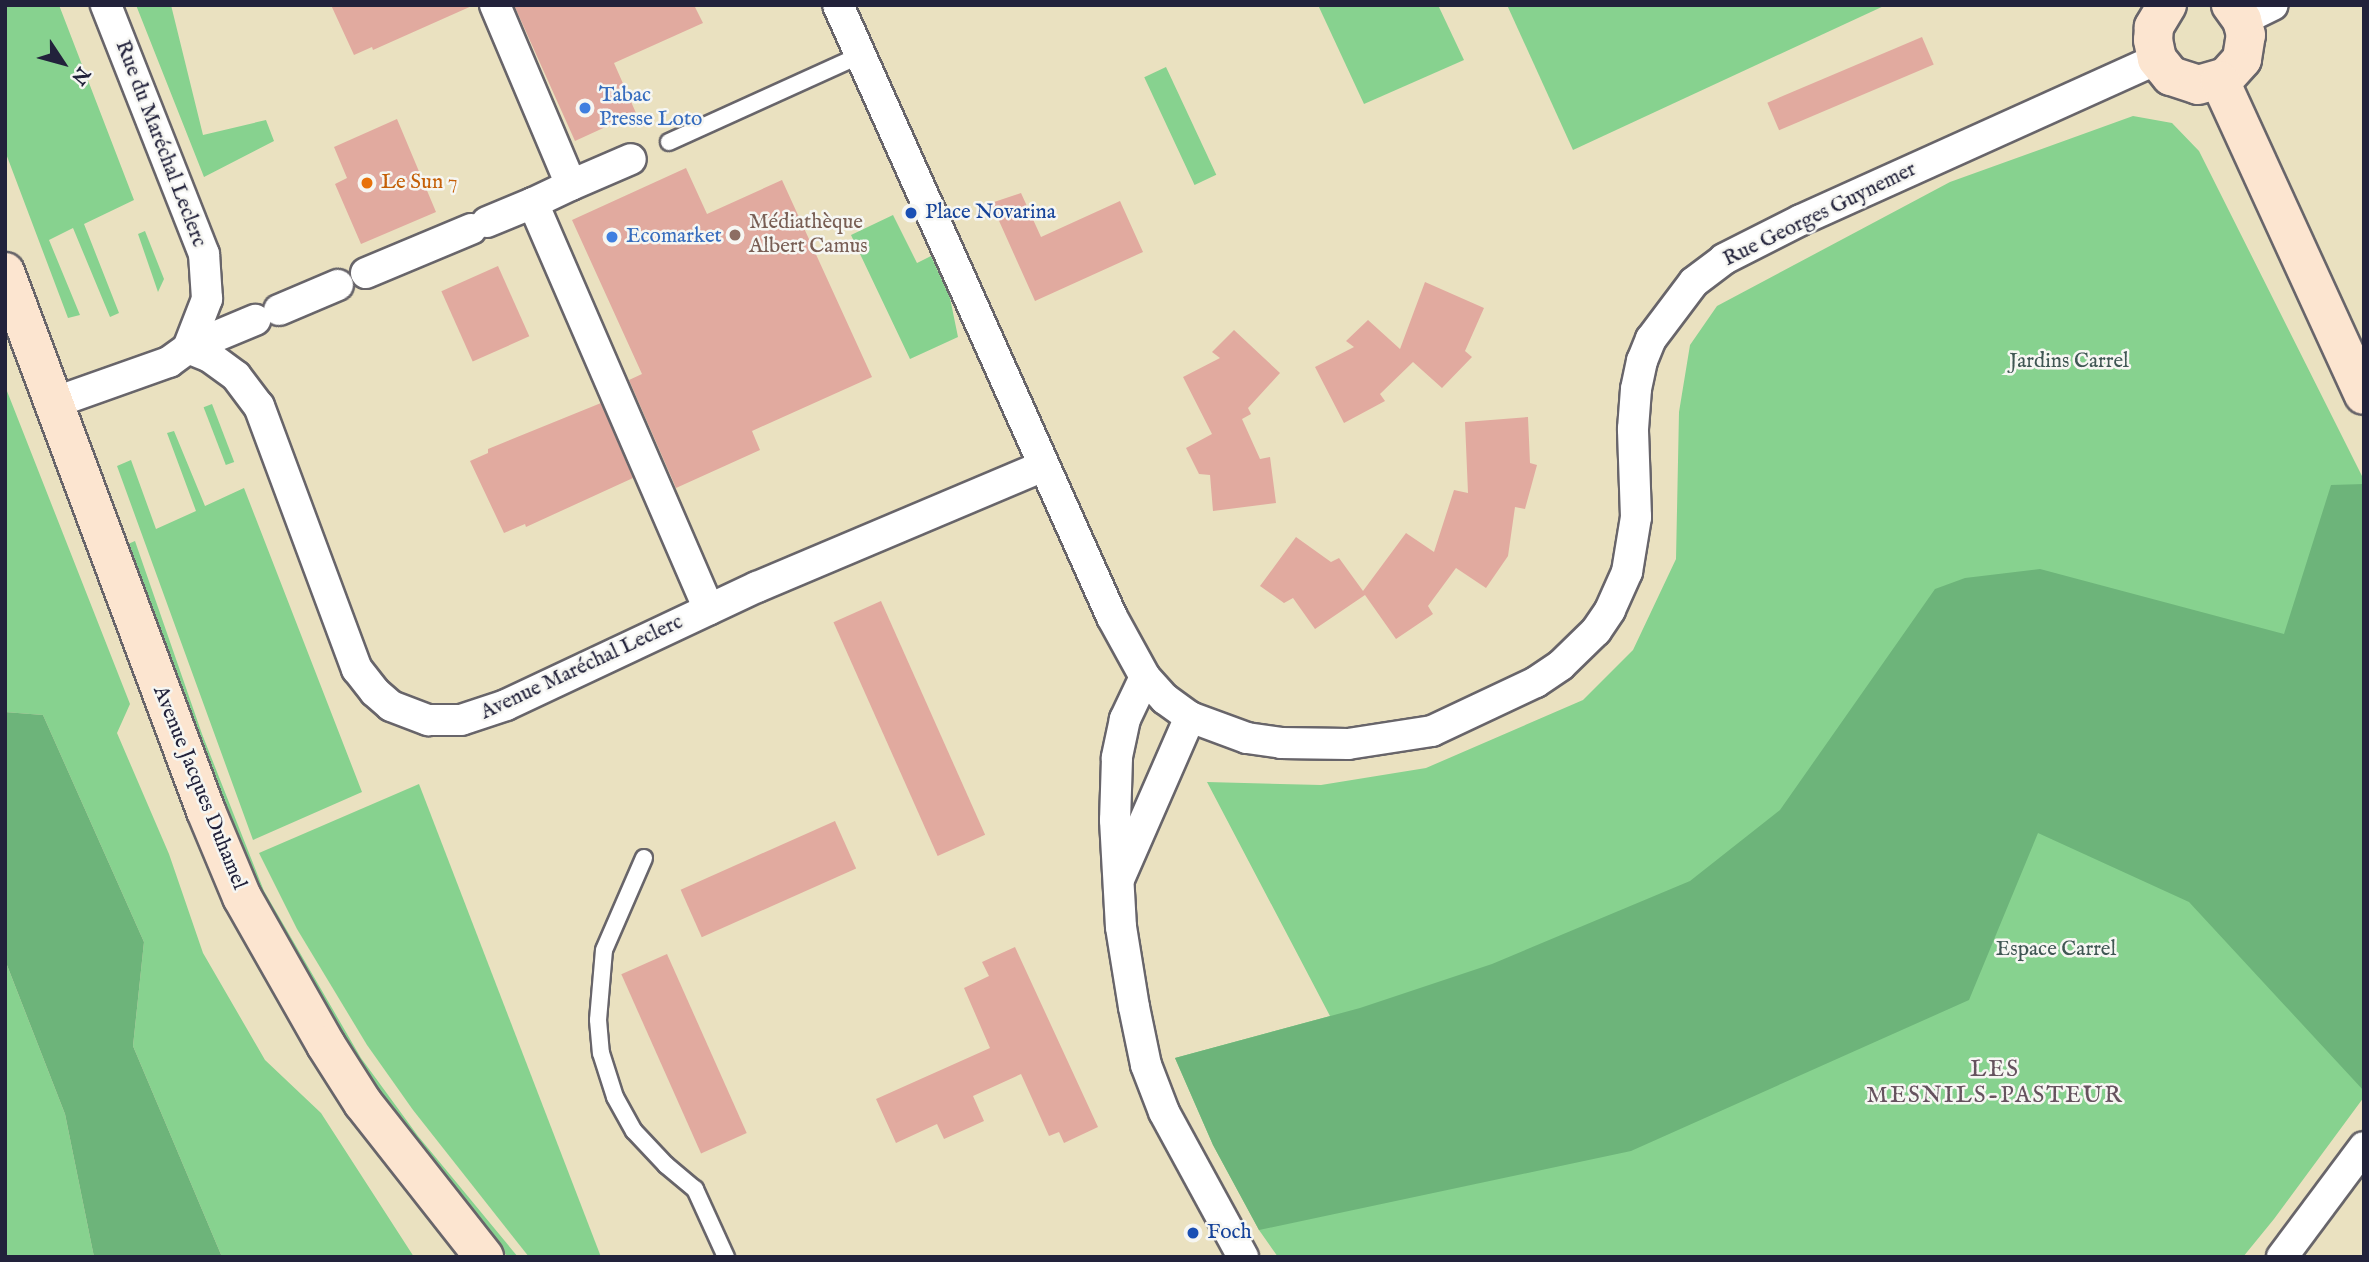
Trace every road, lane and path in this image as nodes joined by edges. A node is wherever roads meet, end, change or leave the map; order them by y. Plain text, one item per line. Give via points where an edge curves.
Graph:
1 (106, 5) edge
2 (495, 5) edge
3 (838, 5) edge
4 (2167, 5) edge
5 (2249, 10) edge
6 (861, 55) junction
7 (2157, 59) junction
8 (2220, 81) junction
9 (669, 142) dead end
10 (631, 159) dead end
11 (572, 186) junction
12 (533, 202) junction
13 (5, 272) edge
14 (366, 273) dead end
15 (338, 285) dead end
16 (188, 348) junction
17 (2361, 383) edge
18 (56, 402) junction
19 (1044, 466) junction
20 (709, 609) junction
21 (1145, 677) junction
22 (1190, 717) junction
23 (644, 858) dead end
24 (1117, 882) junction
25 (2364, 1147) edge
26 (485, 1257) edge
27 (726, 1257) edge
28 (1243, 1257) edge
29 (2282, 1257) edge

1 - 16 street, Rue du Maréchal Leclerc via 204,254 207,299
2 - 11 street
3 - 6 street
4 - 7 main road via 2154,27
5 - 8 main road via 2242,59
6 - 9 lane
6 - 19 street
7 - 8 main road via 2184,83
7 - 22 street, Rue Georges Guynemer via 1801,220 1724,259 1694,282 1651,339 1642,361 1633,429 1636,517 1627,572 1596,631 1561,665 1536,682 1432,731 1386,740 1281,743 1247,738
8 - 17 main road
10 - 11 street
11 - 12 street
12 - 14 street
12 - 20 street
13 - 18 main road, Avenue Jacques Duhamel
15 - 16 street
16 - 18 street via 148,371
16 - 20 street, Avenue Maréchal Leclerc via 236,376 259,405 357,669 375,692 400,712 428,720 477,717
18 - 26 main road, Avenue Jacques Duhamel via 73,458 242,897 363,1102
19 - 20 street, Avenue Maréchal Leclerc
19 - 21 street via 1112,617
21 - 22 street
21 - 24 street via 1125,719 1117,758
22 - 24 street
23 - 27 lane via 604,950 598,1020 601,1053 615,1097 634,1132 695,1189
24 - 28 street via 1146,1065 1164,1111
25 - 29 street

